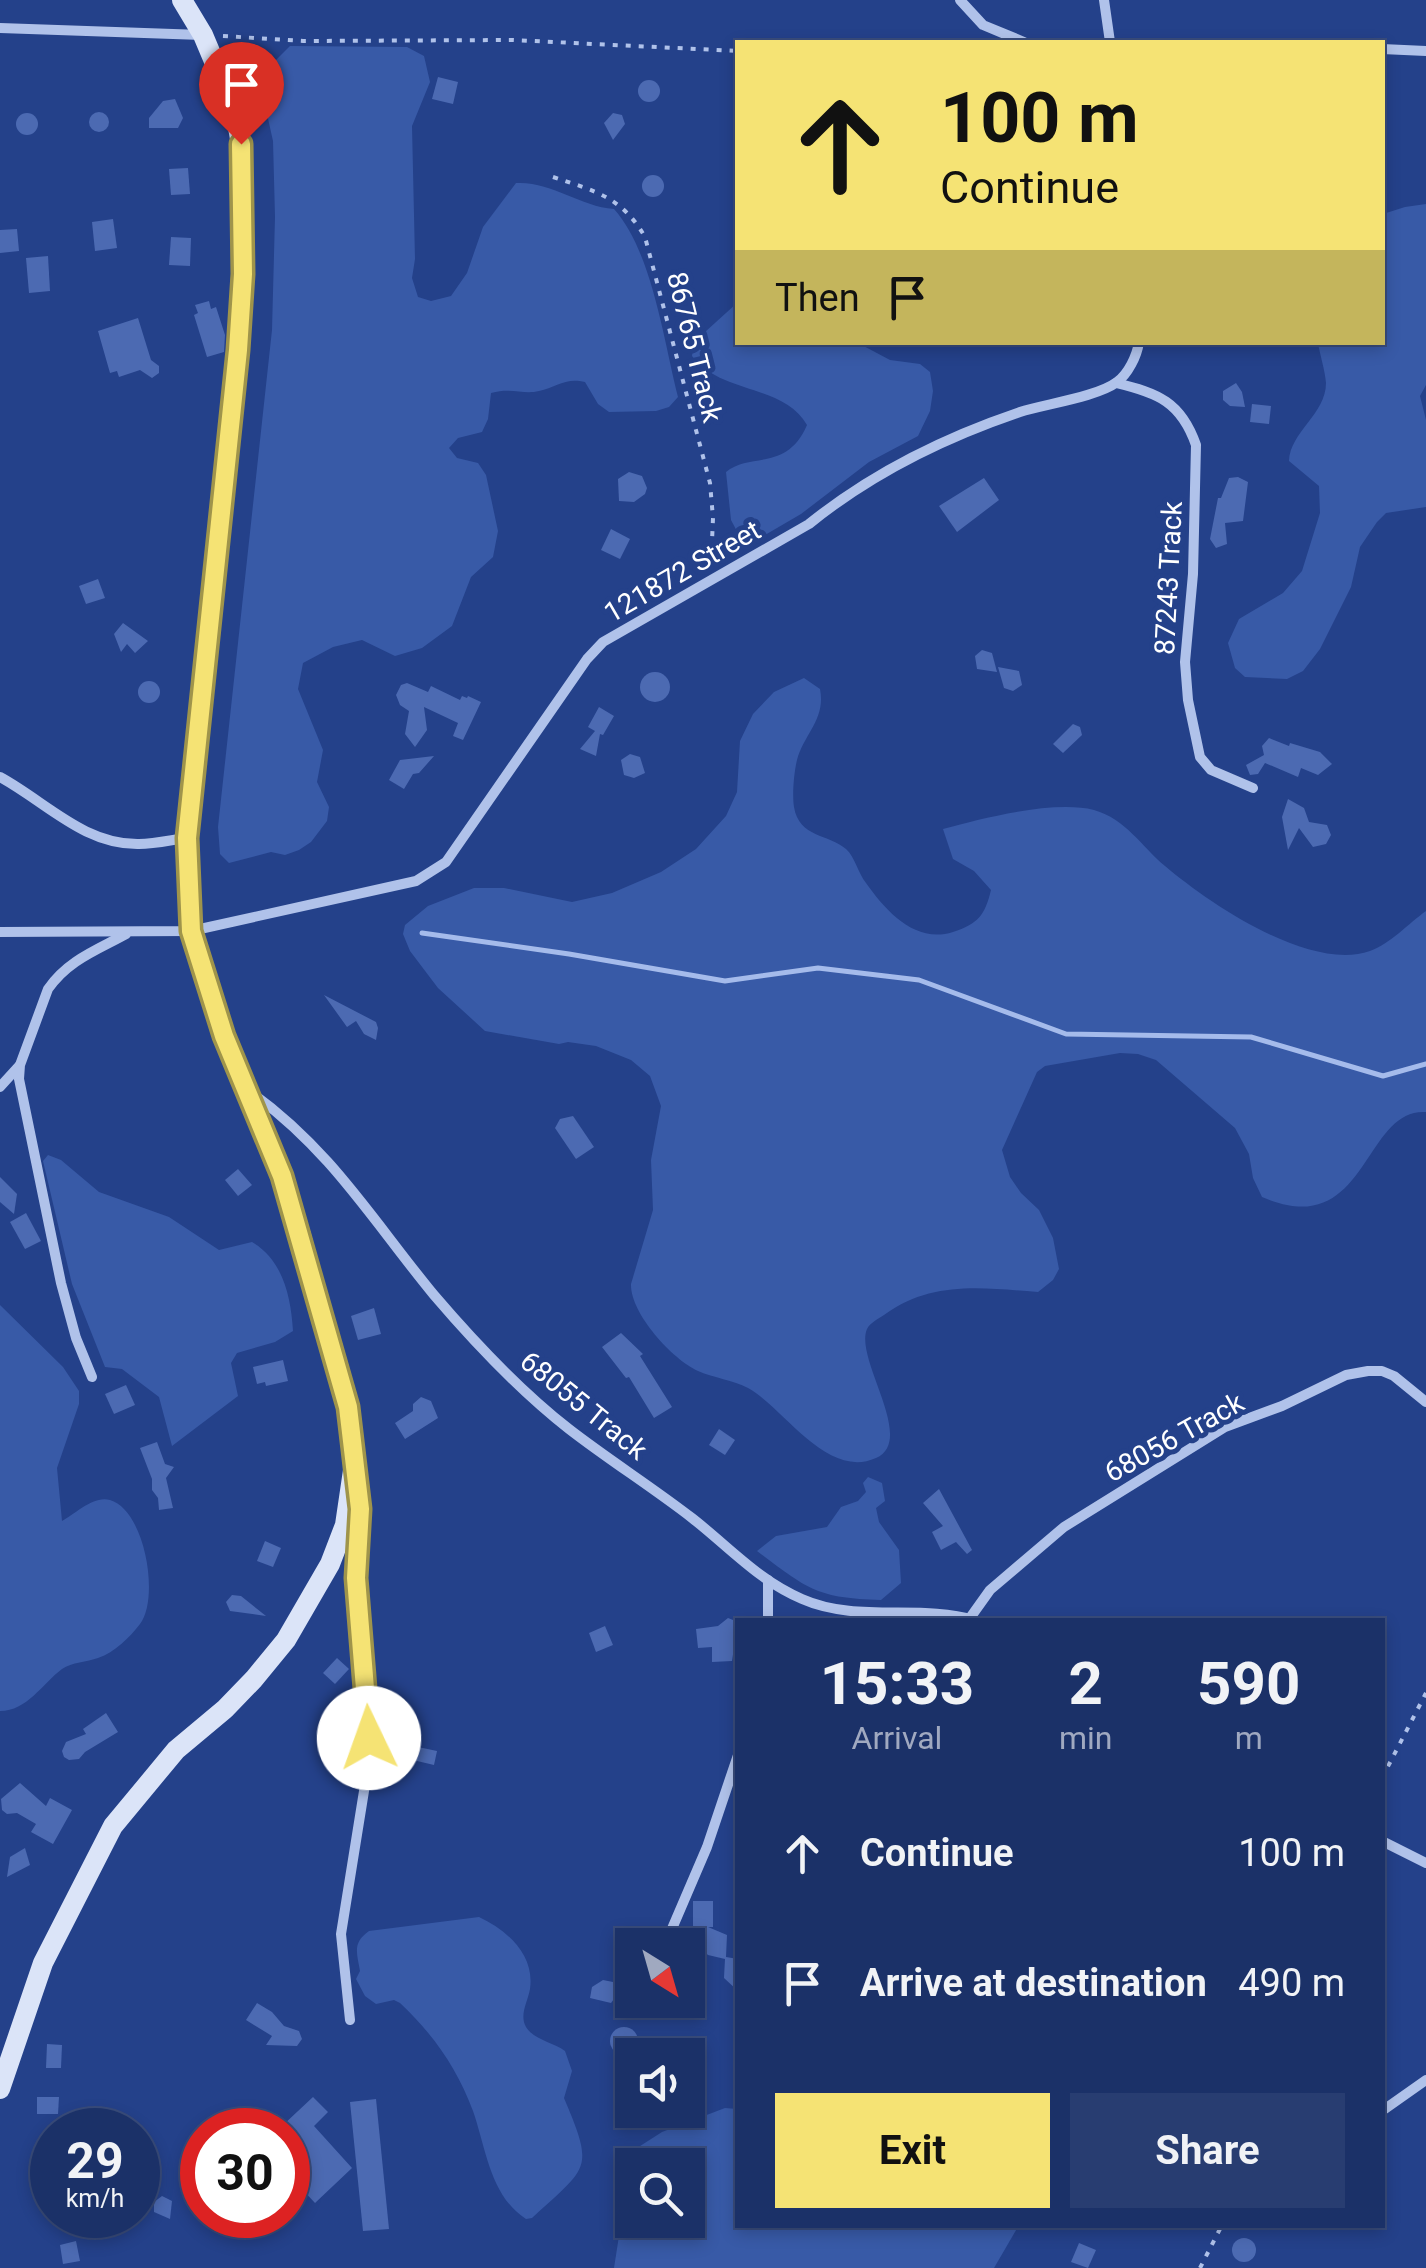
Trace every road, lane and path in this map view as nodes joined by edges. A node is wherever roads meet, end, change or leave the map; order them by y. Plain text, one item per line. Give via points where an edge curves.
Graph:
1 (182, 0) edge
2 (960, 0) edge
3 (1104, 0) edge
4 (0, 28) edge
5 (203, 36) junction
6 (1019, 40) edge
7 (1110, 40) edge
8 (1385, 49) edge
9 (735, 51) edge
10 (1426, 52) edge
11 (553, 177) dead end
12 (1138, 345) edge
13 (1116, 384) junction
14 (710, 580) junction
15 (0, 777) edge
16 (1253, 788) dead end
17 (187, 838) junction
18 (191, 931) junction
19 (0, 932) edge
20 (126, 934) junction
21 (20, 1065) junction
22 (0, 1087) edge
23 (247, 1089) junction
24 (92, 1377) dead end
25 (1426, 1402) edge
26 (354, 1458) junction
27 (768, 1580) junction
28 (768, 1618) edge
29 (955, 1618) edge
30 (973, 1618) edge
31 (1426, 1693) edge
32 (735, 1764) edge
33 (1385, 1772) edge
34 (1385, 1842) edge
35 (1426, 1863) edge
36 (671, 1928) edge
37 (350, 2020) dead end
38 (1426, 2080) edge
39 (0, 2089) edge
40 (1385, 2109) edge
41 (1220, 2228) edge
42 (1200, 2268) edge

1 - 5 street
2 - 6 street via 983,25
3 - 7 street
4 - 5 street
5 - 9 path
5 - 17 street via 235,111 241,144 243,274
8 - 10 street
11 - 14 path, 86765 Track via 618,202 645,237 710,483
12 - 13 street
13 - 14 street, 121872 Street via 1023,411 914,455
13 - 16 street, 87243 Track via 1176,408 1196,445 1188,700 1200,757
14 - 18 street, 121872 Street via 603,642 432,873
15 - 17 street via 88,834 139,844
17 - 18 street
18 - 20 street, 121872 Street
18 - 23 street
19 - 20 street, 121872 Street
20 - 21 street via 78,958 56,978
21 - 22 street
21 - 24 street via 61,1283
23 - 26 street via 300,1232 348,1407
23 - 27 street, 68055 Track via 320,1151 434,1295 514,1380
25 - 30 street, 68056 Track via 1394,1376 1368,1371 1346,1374 1225,1427 1064,1527 990,1590
26 - 37 street via 369,1760 341,1934
26 - 39 street via 346,1525 330,1564 286,1640 254,1679 176,1750 113,1826 43,1963
27 - 28 street
27 - 29 street, 68055 Track via 828,1607
31 - 33 path
32 - 36 street
34 - 35 street
38 - 40 street
41 - 42 path

